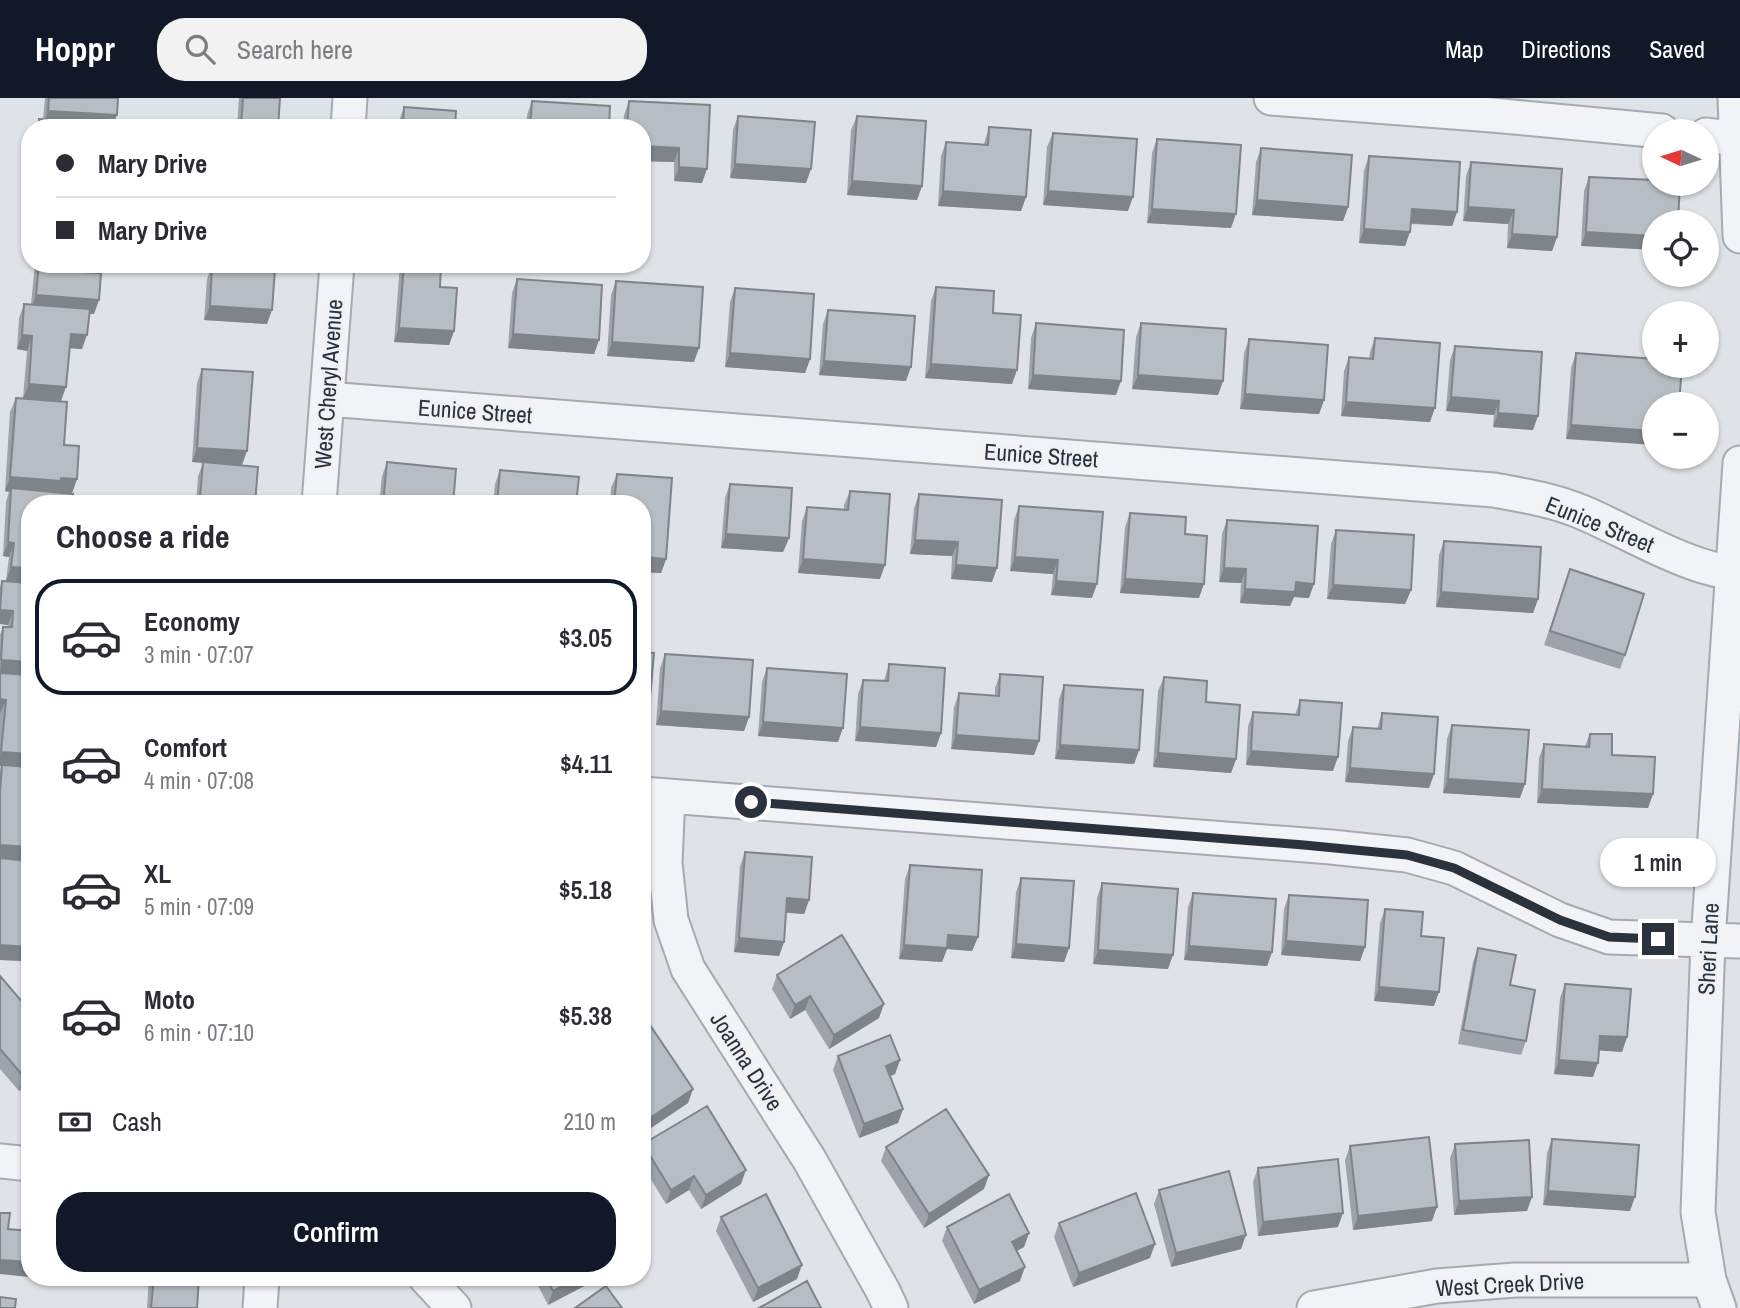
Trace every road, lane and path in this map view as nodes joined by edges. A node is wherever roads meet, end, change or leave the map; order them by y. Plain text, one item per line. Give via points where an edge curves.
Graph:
1 (350, 98) edge
2 (1271, 98) edge
3 (1735, 98) edge
4 (349, 119) edge
5 (1642, 129) edge
6 (1727, 138) edge
7 (1740, 236) edge
8 (336, 273) edge
9 (327, 400) junction
10 (1740, 463) edge
11 (320, 495) edge
12 (1737, 573) edge
13 (655, 795) edge
14 (1724, 941) edge
15 (0, 1161) edge
16 (21, 1163) edge
17 (261, 1286) edge
18 (433, 1286) edge
19 (1714, 1294) edge
20 (260, 1308) edge
21 (454, 1308) edge
22 (891, 1308) edge
23 (1314, 1308) edge

1 - 4 street
2 - 5 street
3 - 6 street
6 - 7 street
8 - 9 street, West Cheryl Avenue
9 - 11 street, West Cheryl Avenue
9 - 12 street, Eunice Street via 1494,491 1548,499 1685,560
10 - 12 street, Sheri Lane
12 - 14 street, Sheri Lane
13 - 14 street via 1407,855 1454,868 1560,920 1609,937
13 - 22 street, Joanna Drive via 671,920 688,969 809,1159
14 - 19 street, Sheri Lane via 1698,1212
15 - 16 street
17 - 20 street
18 - 21 street
19 - 23 street, West Creek Drive via 1541,1280 1450,1285

